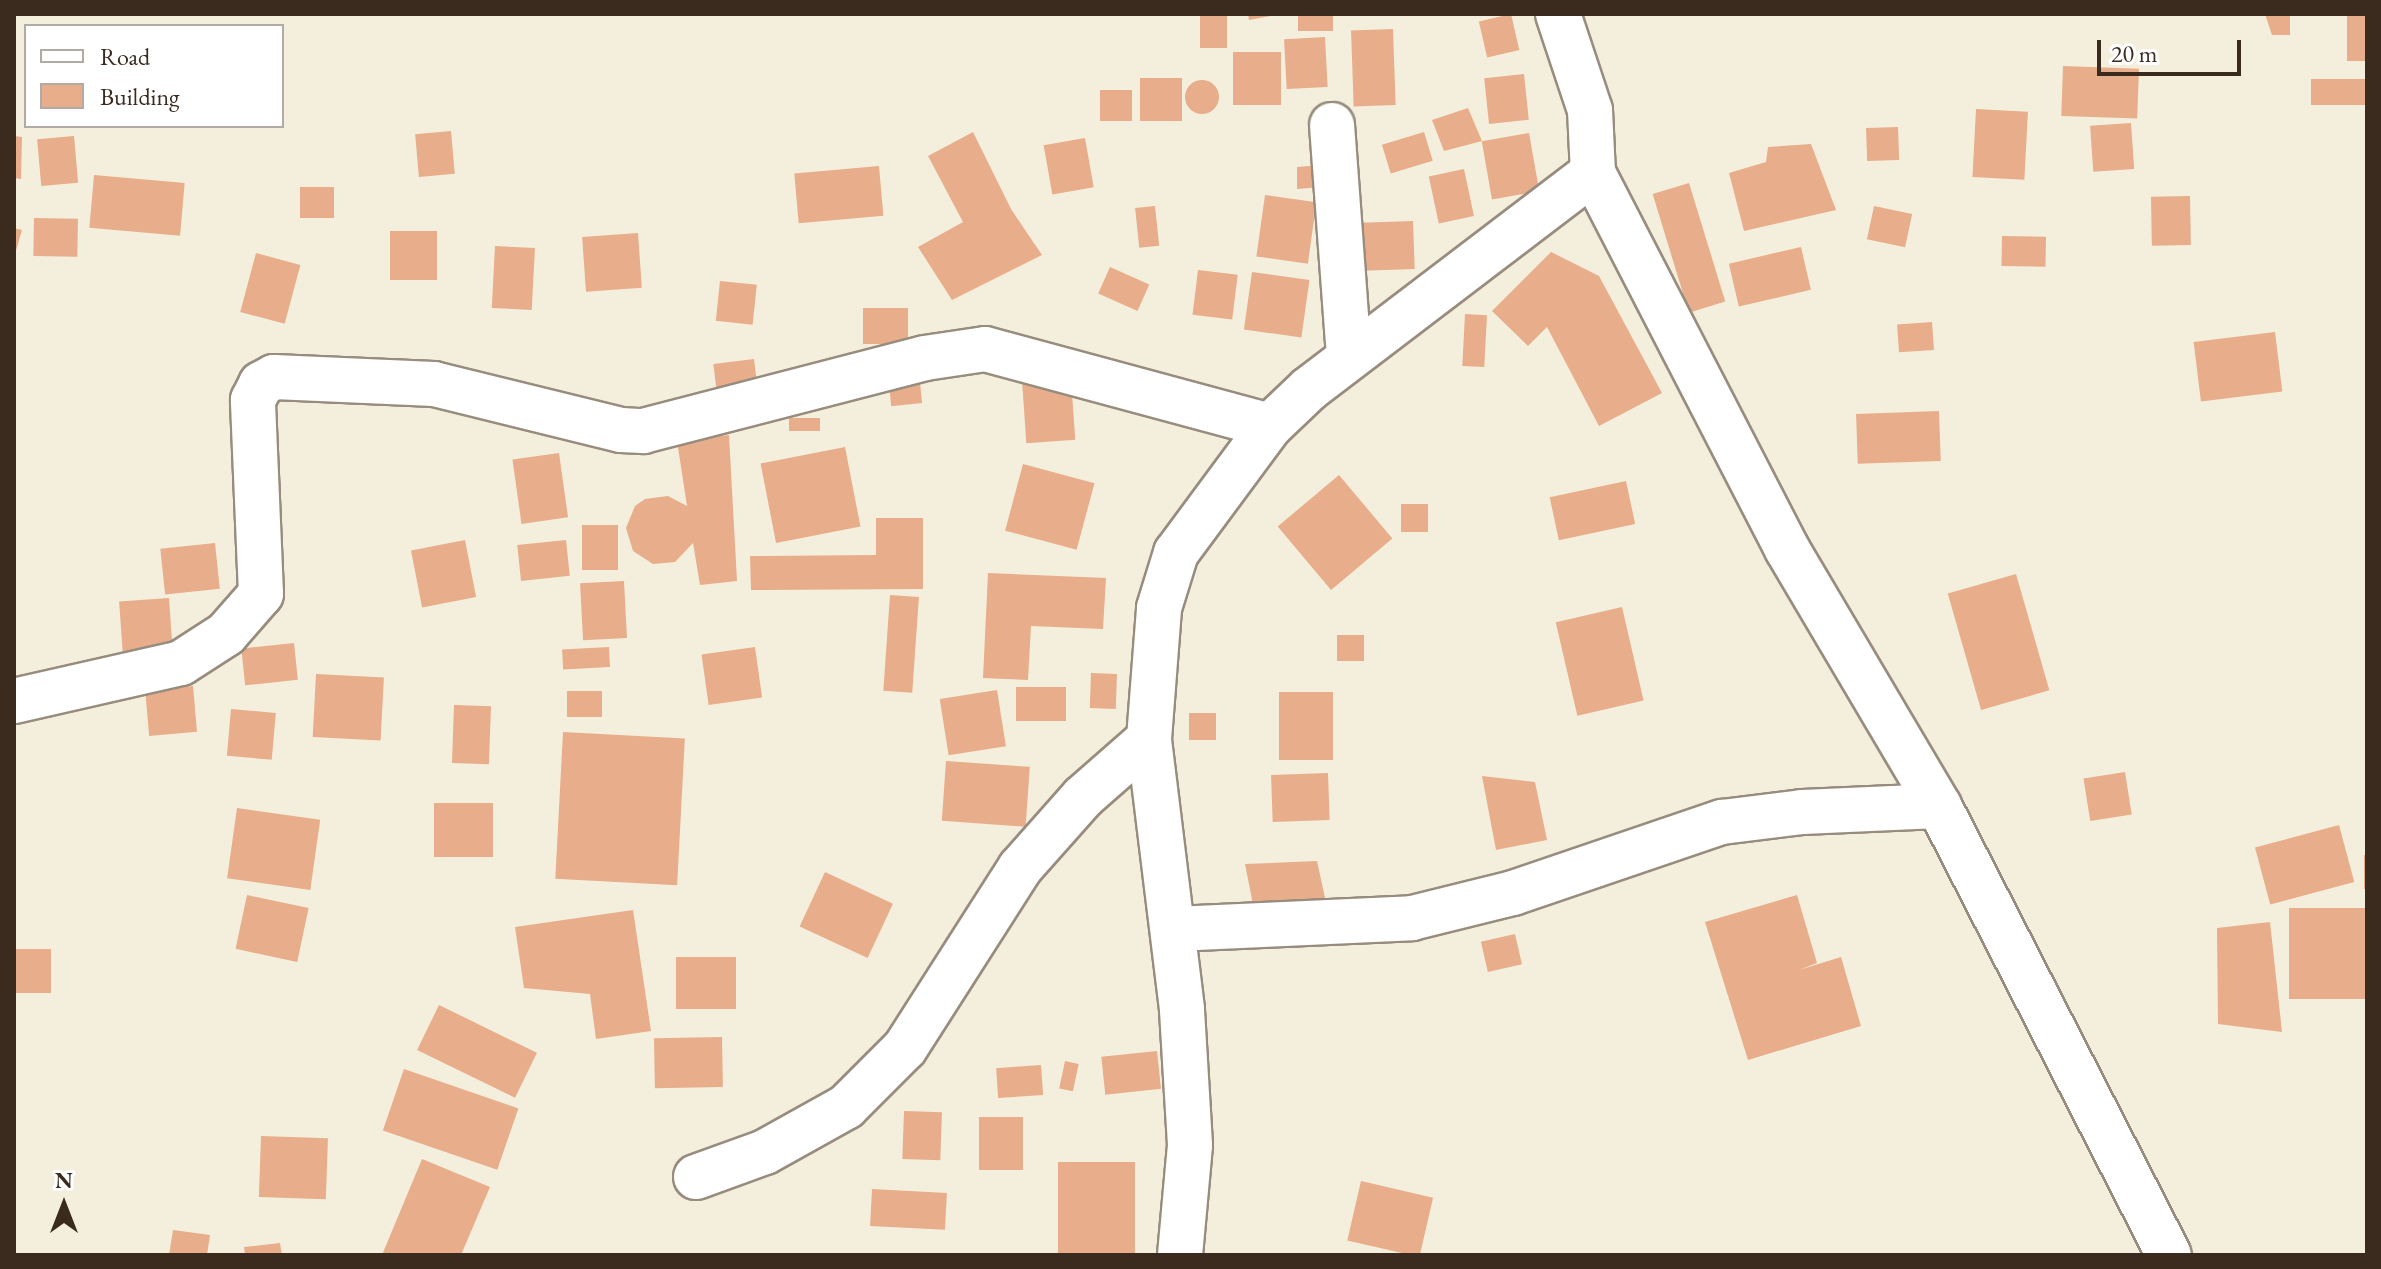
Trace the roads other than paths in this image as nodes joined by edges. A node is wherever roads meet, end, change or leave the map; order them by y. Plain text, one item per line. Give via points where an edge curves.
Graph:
1 (1558, 14) edge
2 (1332, 125) dead end
3 (1593, 173) junction
4 (1349, 355) junction
5 (1270, 426) junction
6 (14, 701) edge
7 (1149, 739) junction
8 (1939, 806) junction
9 (1174, 929) junction
10 (696, 1177) dead end
11 (1180, 1255) edge
12 (2169, 1255) edge

1 - 3 street via 1590,110
2 - 4 street
3 - 4 street
3 - 8 street via 1787,549
4 - 5 street
5 - 6 street via 985,349 925,358 643,431 434,384 274,377 261,384 253,400 261,594 226,634 181,663
5 - 7 street via 1176,553 1159,608
7 - 9 street
7 - 10 street via 1083,797 1020,868 905,1048 846,1107 765,1152
8 - 9 street via 1802,812 1722,822 1513,893 1412,918
8 - 12 street
9 - 11 street via 1190,1145

